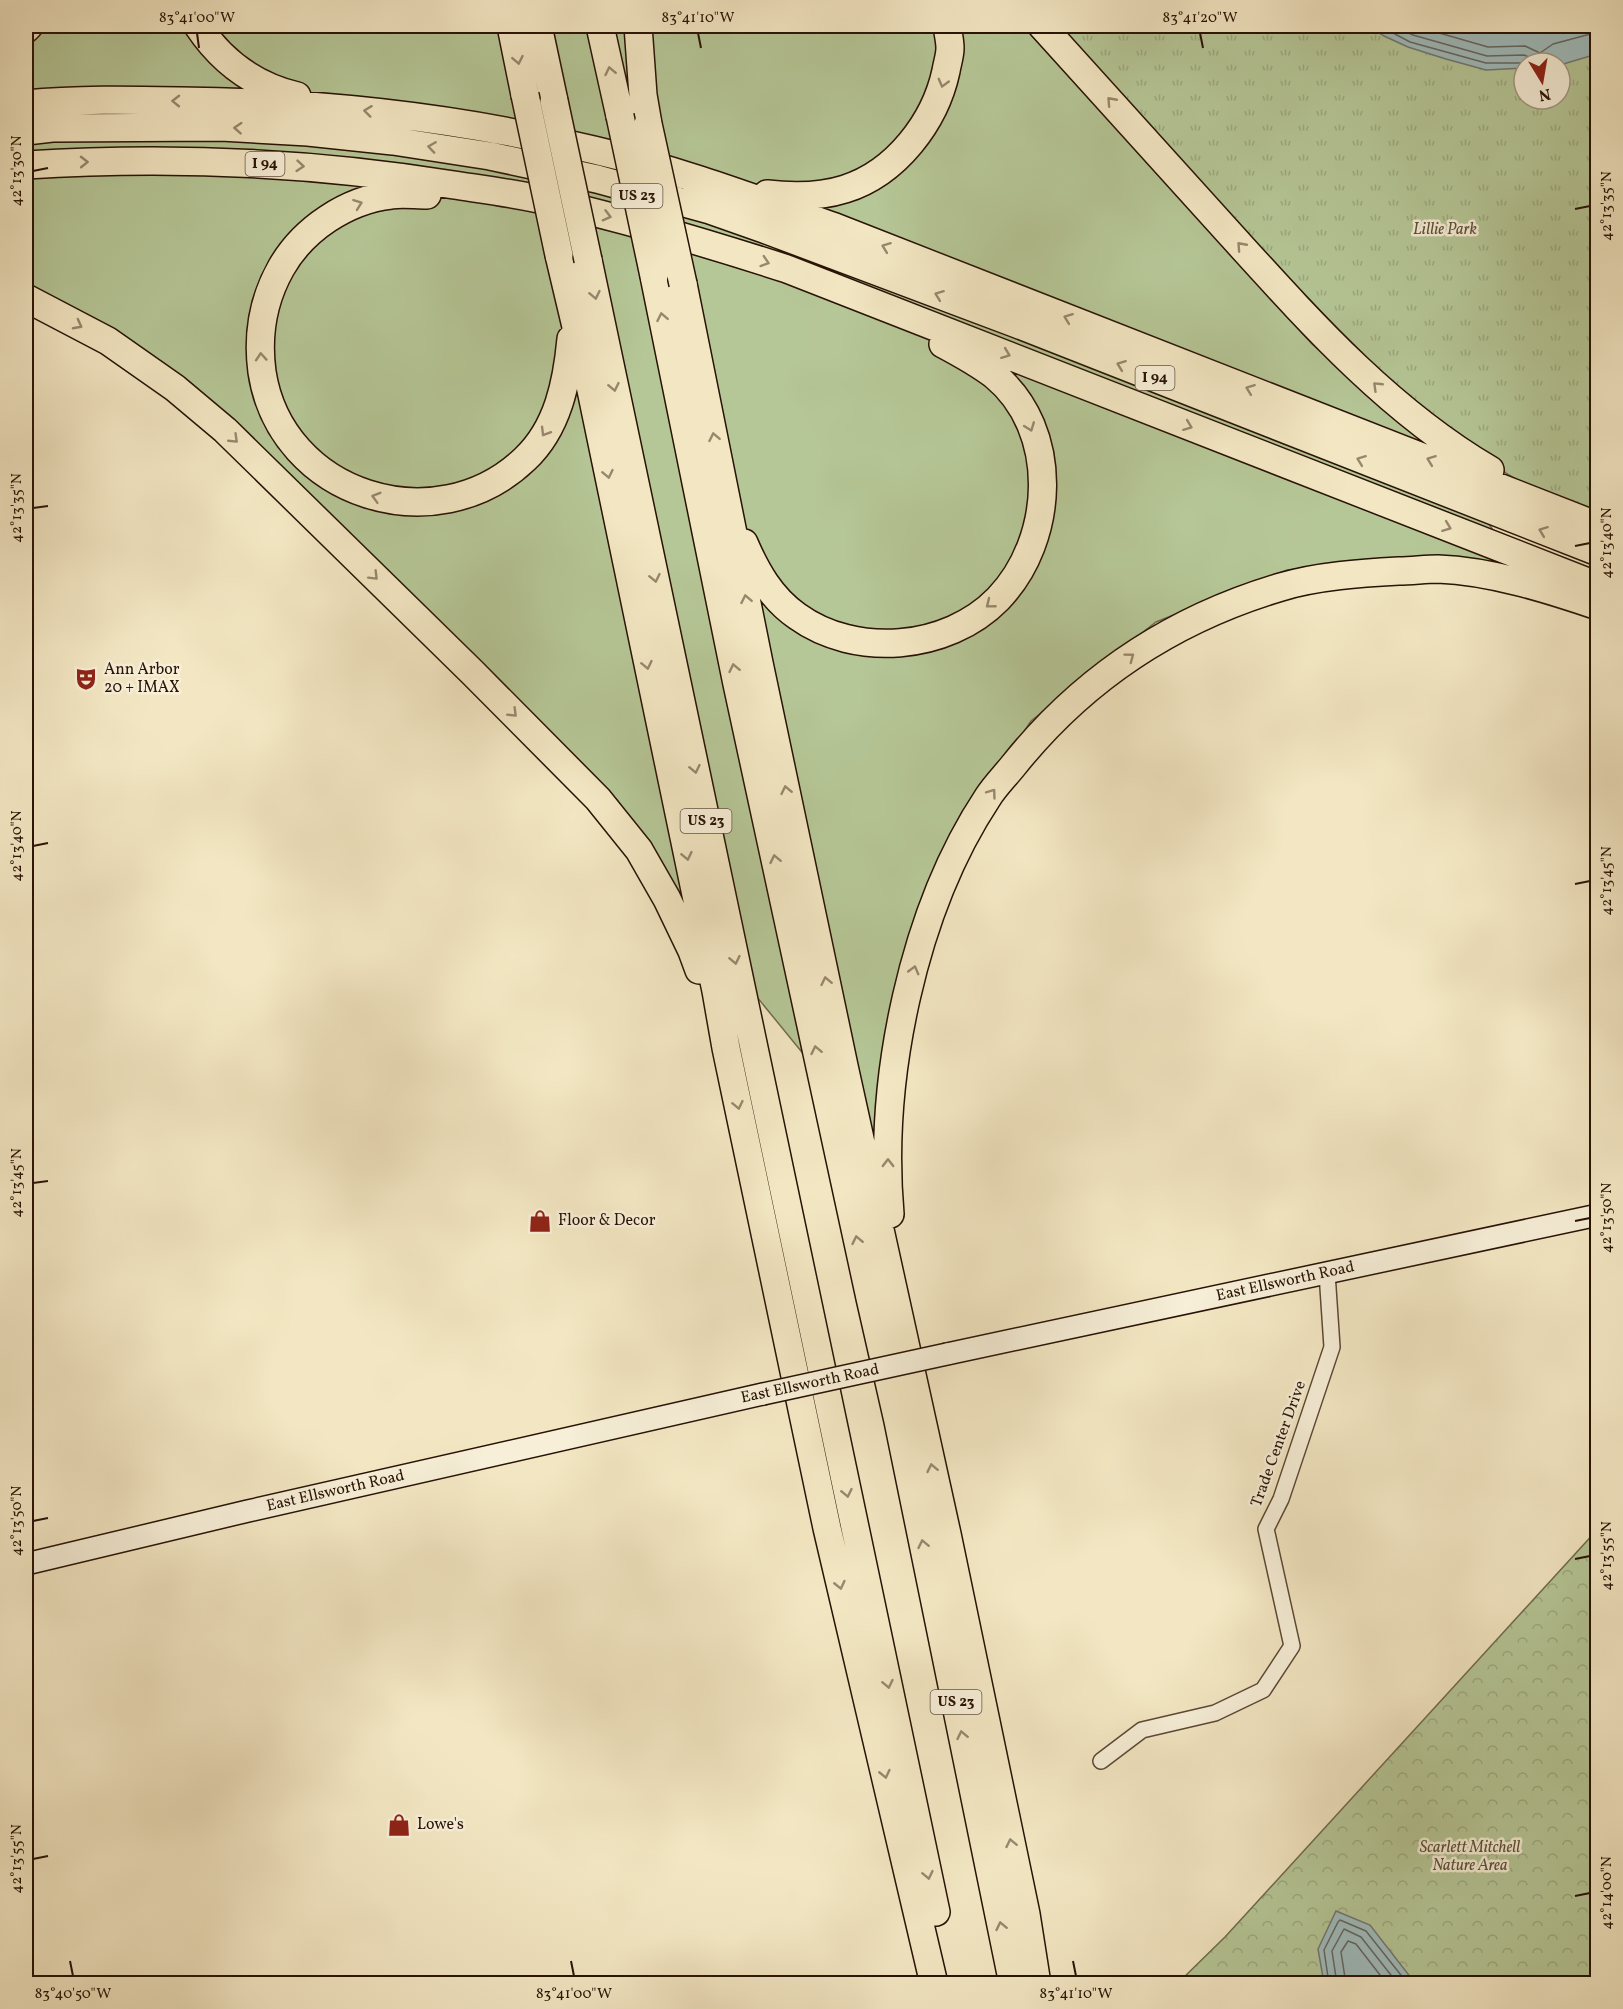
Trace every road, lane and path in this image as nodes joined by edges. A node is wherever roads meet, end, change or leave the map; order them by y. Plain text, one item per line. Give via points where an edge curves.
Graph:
1 (29, 26) edge
2 (198, 26) edge
3 (511, 26) edge
4 (538, 26) edge
5 (600, 26) edge
6 (624, 26) edge
7 (638, 26) edge
8 (947, 26) edge
9 (1042, 26) edge
10 (26, 29) edge
11 (643, 95) junction
12 (26, 104) edge
13 (339, 107) junction
14 (26, 131) edge
15 (26, 165) edge
16 (724, 187) junction
17 (504, 192) junction
18 (26, 298) edge
19 (570, 302) junction
20 (893, 310) junction
21 (726, 494) junction
22 (1564, 513) junction
23 (1598, 526) edge
24 (1598, 552) edge
25 (1598, 586) edge
26 (1598, 606) edge
27 (726, 1048) junction
28 (1598, 1215) edge
29 (1328, 1273) junction
30 (896, 1305) junction
31 (26, 1564) edge
32 (1101, 1761) dead end
33 (934, 1983) edge
34 (951, 1983) edge
35 (1013, 1983) edge
36 (1037, 1983) edge

1 - 10 highway
2 - 13 highway via 233,67 262,85
3 -> 19 highway, bridge
4 -> 34 highway, US 23, bridge
35 -> 5 highway, US 23, bridge via 898,1421 737,684
6 - 11 highway
7 - 11 highway
8 -> 16 highway via 950,50 931,114 911,144 881,170 846,189 817,195 783,196
22 -> 9 highway via 1467,456 1394,403 1314,327
21 -> 11 highway, bridge
13 -> 12 highway via 157,100
16 -> 13 highway via 594,150 488,128
24 -> 14 highway, I 94 via 764,229 597,179 490,156 308,132 221,127
15 -> 17 highway, I 94 via 167,160 284,164
22 -> 16 highway via 836,227
19 -> 17 highway via 568,372 559,405 545,433 526,458 496,481 468,494 411,503 356,491 322,471 296,448 277,420 265,388 261,324 270,288 286,258 308,233 347,207 377,197 392,194 476,200
17 -> 20 highway, I 94 via 709,244
18 -> 27 highway via 108,341 176,387 225,430 598,800 639,850 667,899 692,951
19 -> 27 highway
20 -> 21 highway via 995,376 1030,422 1044,490 1038,528 1024,564 998,599 970,620 904,644 867,643 834,635 797,616 768,588 752,560
20 -> 25 highway, I 94
30 -> 21 highway
22 - 23 highway
30 -> 26 highway via 888,1196 891,1086 903,1009 929,916 958,849 988,796 1078,695 1146,645 1214,610 1305,582 1359,573 1439,569 1505,579
27 -> 33 highway via 826,1528
28 - 29 main road, East Ellsworth Road
29 - 31 main road, East Ellsworth Road, bridge via 763,1394
29 - 32 street, Trade Center Drive via 1332,1347 1281,1499 1266,1529 1292,1646 1263,1690 1215,1713 1142,1730
36 -> 30 highway via 947,1534

